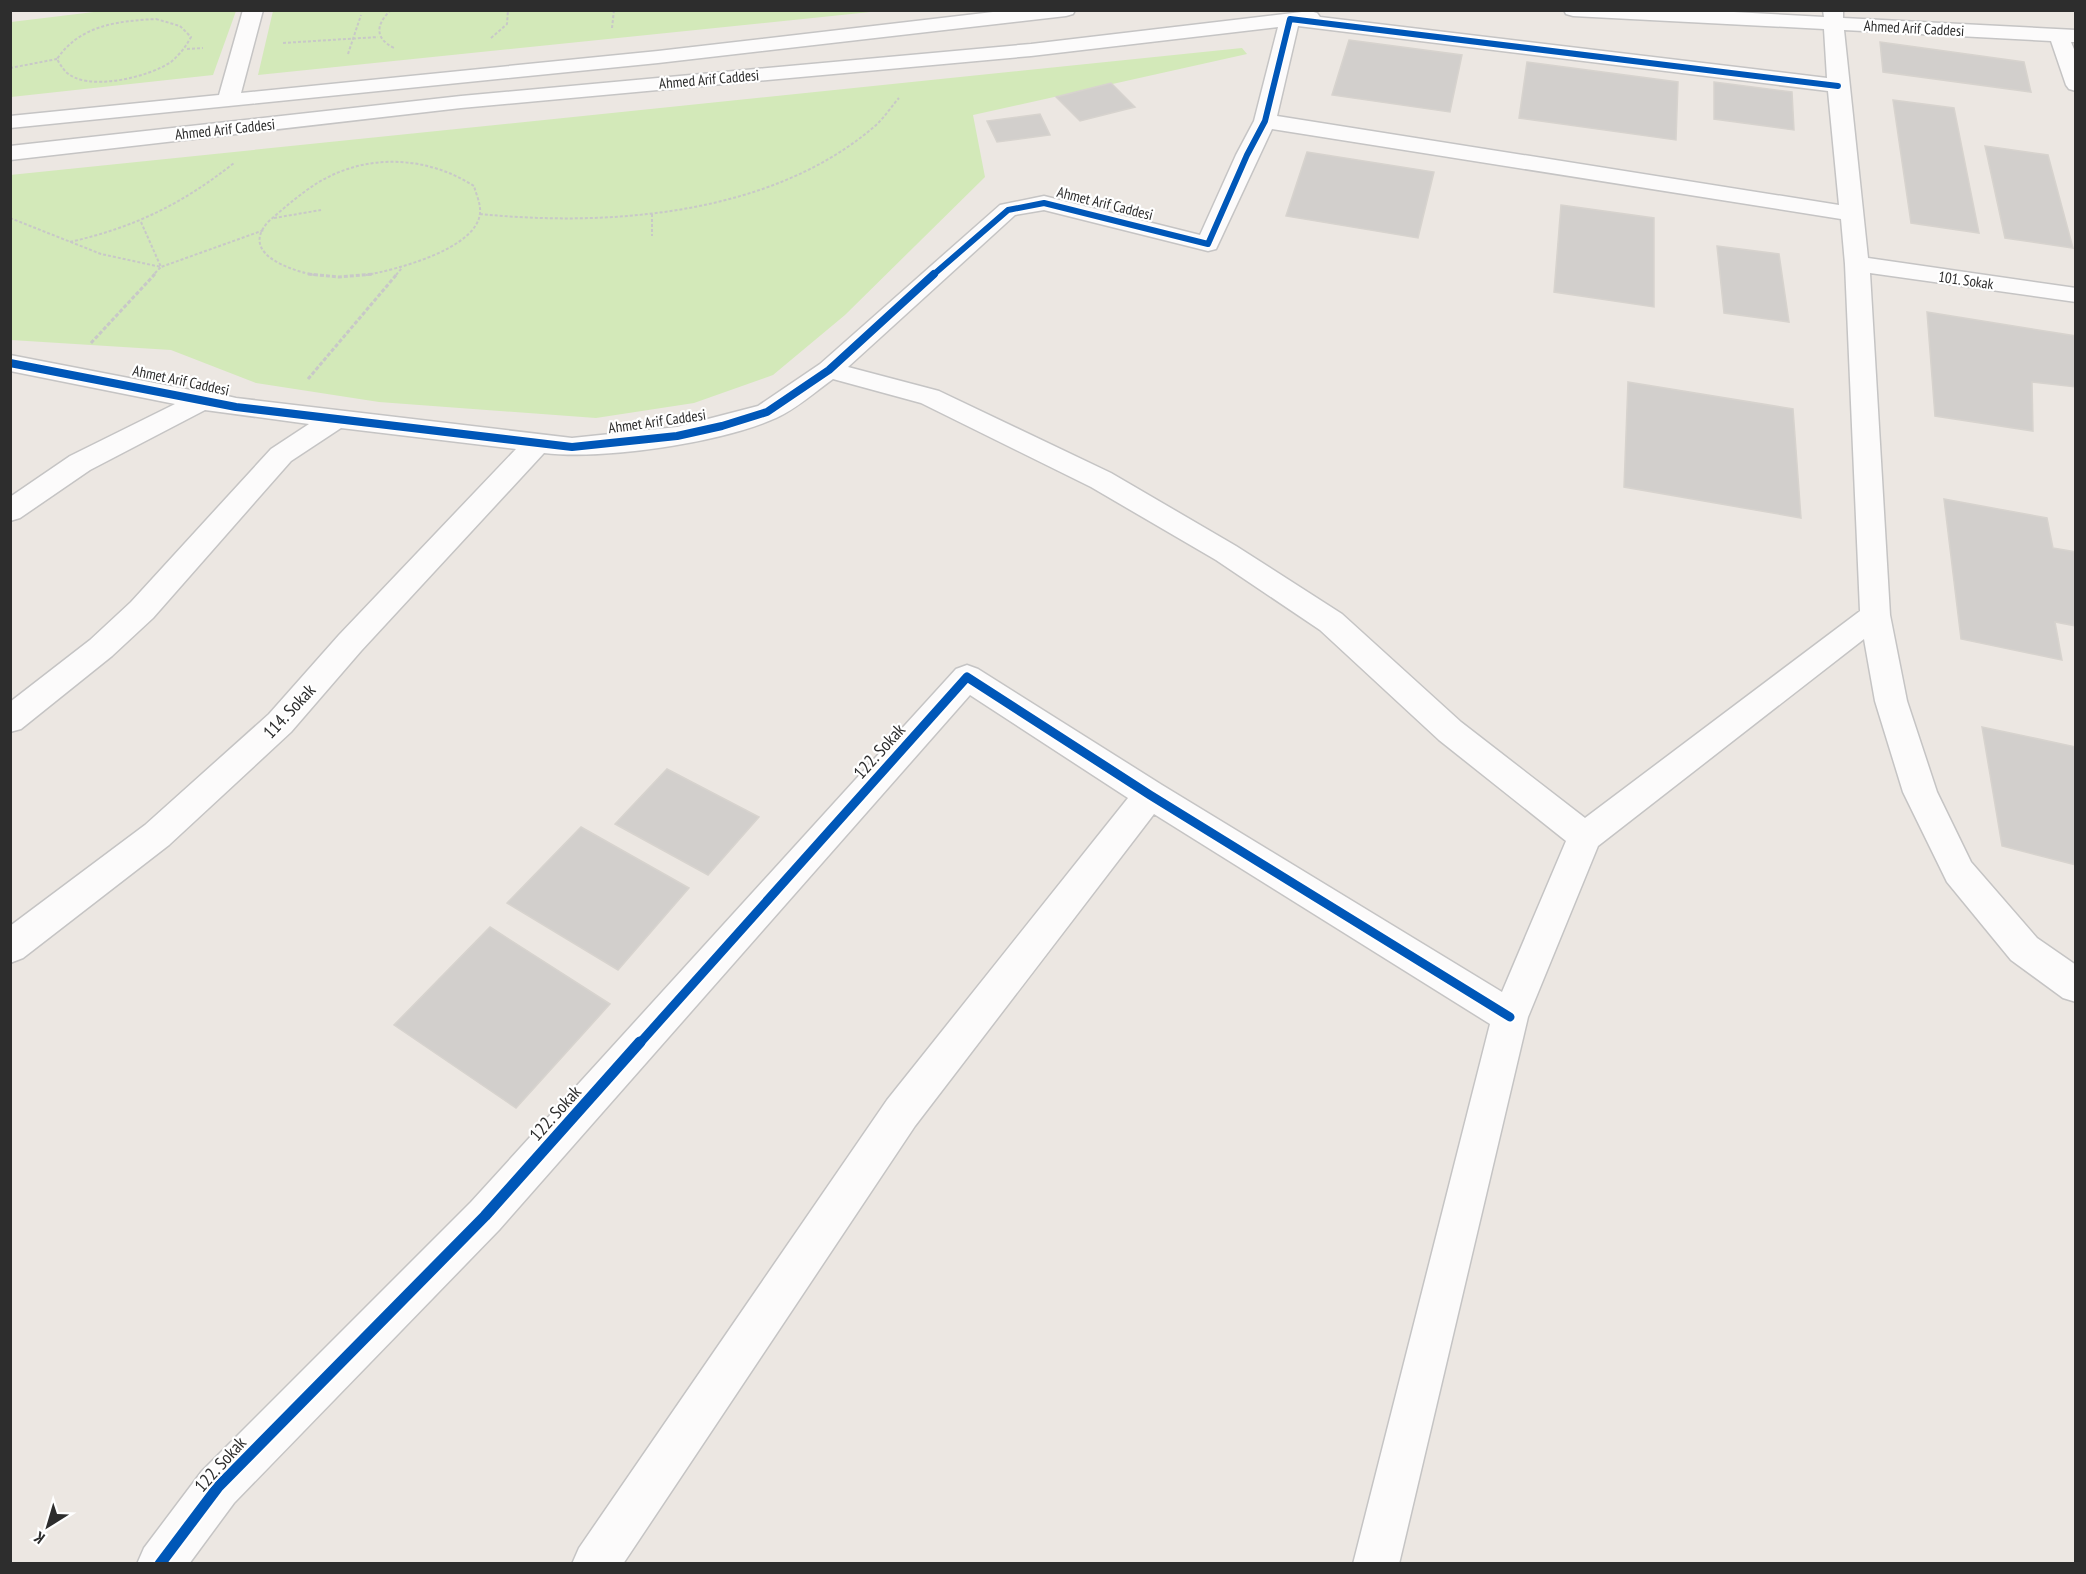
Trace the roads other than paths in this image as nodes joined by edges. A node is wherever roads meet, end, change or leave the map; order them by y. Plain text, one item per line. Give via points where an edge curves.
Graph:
1 (253, 10) edge
2 (1066, 10) edge
3 (1573, 10) edge
4 (1395, 11) edge
5 (1833, 17) edge
6 (1290, 19) junction
7 (2067, 36) edge
8 (2076, 85) edge
9 (1838, 86) junction
10 (228, 100) junction
11 (10, 122) edge
12 (1264, 122) junction
13 (10, 153) edge
14 (1851, 214) junction
15 (1857, 264) junction
16 (2076, 295) edge
17 (23, 364) edge
18 (829, 370) junction
19 (10, 380) edge
20 (205, 399) junction
21 (338, 418) junction
22 (537, 443) junction
23 (10, 511) edge
24 (1875, 615) junction
25 (10, 720) edge
26 (1150, 795) junction
27 (1585, 837) junction
28 (10, 947) edge
29 (2076, 986) edge
30 (1510, 1017) junction
31 (160, 1563) edge
32 (595, 1563) edge
33 (1376, 1563) edge

1 - 10 street
2 - 10 street, Ahmed Arif Caddesi via 658,57
3 - 5 street, Ahmed Arif Caddesi
4 - 6 street, Ahmed Arif Caddesi
5 - 7 street, Ahmed Arif Caddesi
5 - 9 street
6 - 9 street
6 - 12 street, Ahmet Arif Caddesi
6 - 13 street, Ahmed Arif Caddesi via 1031,50 461,102
7 - 8 street
9 - 14 street
10 - 11 street, Ahmed Arif Caddesi
12 - 14 street
12 - 18 street, Ahmet Arif Caddesi via 1208,244 1044,202 1008,210
14 - 15 street
15 - 16 street, 101. Sokak
15 - 24 street
17 - 19 street
17 - 20 street, Ahmet Arif Caddesi
18 - 22 street, Ahmet Arif Caddesi via 767,412 722,426 677,436 572,447
18 - 27 street via 930,398 1101,480 1226,553 1331,622 1450,731
20 - 21 street, Ahmet Arif Caddesi via 236,407
20 - 23 street via 80,463
21 - 22 street, Ahmet Arif Caddesi
21 - 25 street via 282,454 142,610
22 - 28 street, 114. Sokak via 280,723 157,835
24 - 27 street
24 - 29 street via 1894,712 1920,792 1959,872 2024,949
26 - 30 street
26 - 31 street, 122. Sokak via 967,677 485,1216 218,1487
26 - 32 street via 901,1113
27 - 30 street
30 - 33 street

